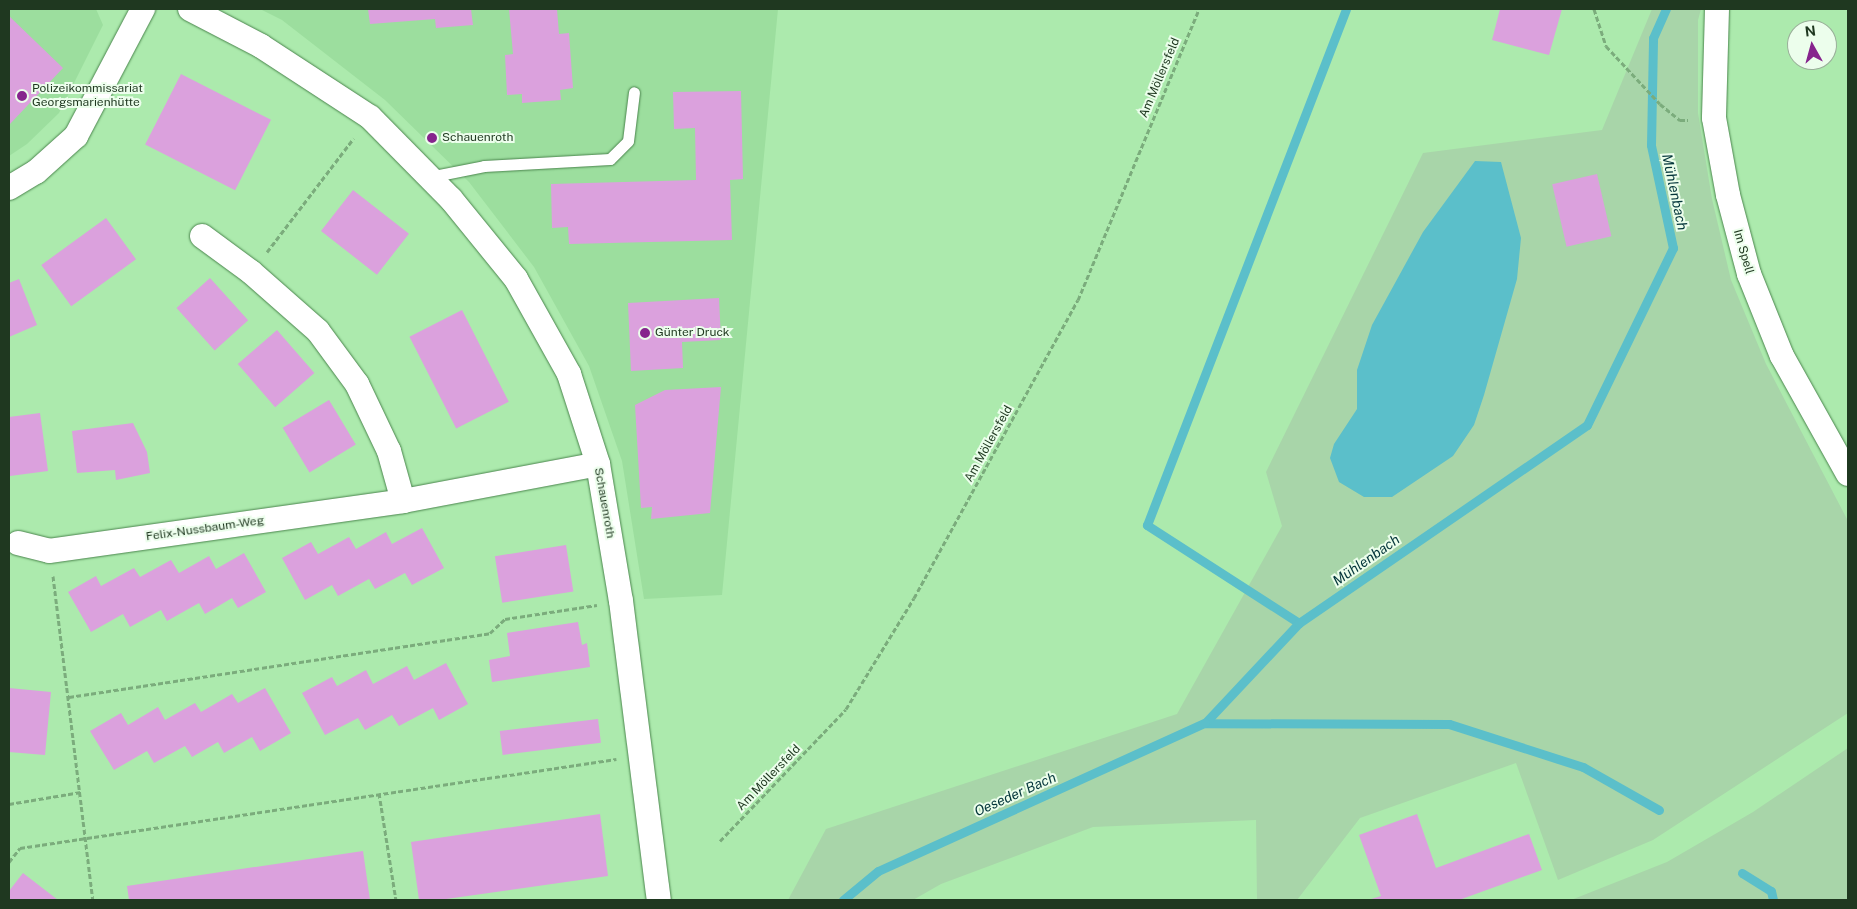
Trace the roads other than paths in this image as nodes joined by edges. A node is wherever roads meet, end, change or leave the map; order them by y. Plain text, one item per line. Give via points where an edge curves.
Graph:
1 (143, 9) edge
2 (190, 9) edge
3 (1717, 9) edge
4 (634, 92) dead end
5 (429, 177) junction
6 (9, 188) edge
7 (202, 236) dead end
8 (598, 464) junction
9 (1848, 474) edge
10 (403, 500) junction
11 (13, 545) edge
12 (658, 900) edge

1 - 6 street via 76,136 36,172
2 - 5 street, Schauenroth via 261,46 370,117
3 - 9 street, Im Spell via 1714,118 1728,195 1749,274 1782,356
4 - 5 lane via 628,142 610,159 484,166
5 - 8 street, Schauenroth via 516,279 569,374
7 - 10 street via 252,272 318,331 357,384 389,451
8 - 10 street, Felix-Nussbaum-Weg
8 - 12 street, Schauenroth via 621,601
10 - 11 street, Felix-Nussbaum-Weg via 49,551

